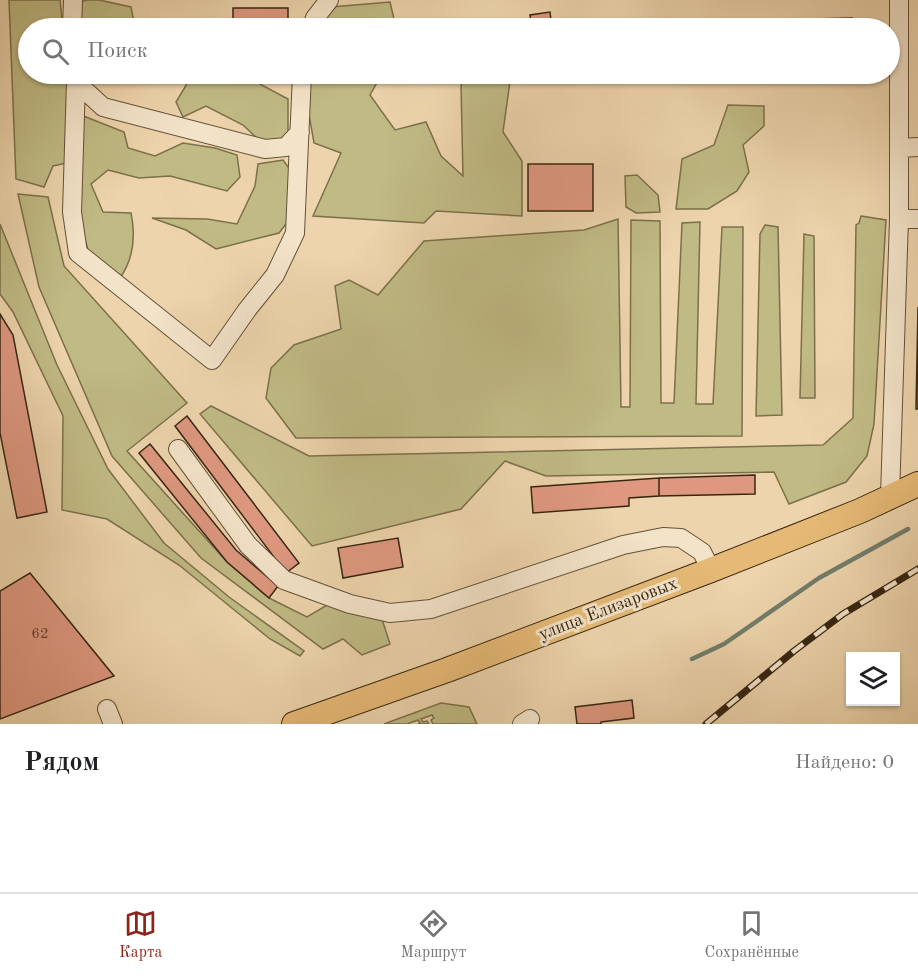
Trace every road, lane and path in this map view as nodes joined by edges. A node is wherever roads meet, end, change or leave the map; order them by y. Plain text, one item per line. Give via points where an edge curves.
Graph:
1 (73, 0) edge
2 (329, 0) edge
3 (899, 0) edge
4 (72, 18) edge
5 (315, 18) edge
6 (899, 18) edge
7 (75, 84) edge
8 (81, 84) edge
9 (302, 84) edge
10 (899, 84) edge
11 (300, 132) junction
12 (918, 147) edge
13 (899, 148) junction
14 (899, 219) junction
15 (918, 219) edge
16 (178, 449) dead end
17 (918, 484) edge
18 (890, 496) junction
19 (711, 570) junction
20 (294, 724) edge

1 - 4 street
2 - 5 street
3 - 6 street
7 - 11 street via 72,212 78,253 212,360 275,275 295,233
8 - 11 street via 103,107 264,149 286,147
9 - 11 street
10 - 13 street
12 - 13 street
13 - 14 street
14 - 15 street
14 - 18 street
16 - 19 street via 248,545 284,580 350,604 390,613 431,609 623,545 663,537 681,538 702,552
17 - 18 main road, улица Елизаровых
18 - 19 main road, улица Елизаровых
19 - 20 main road, улица Елизаровых

